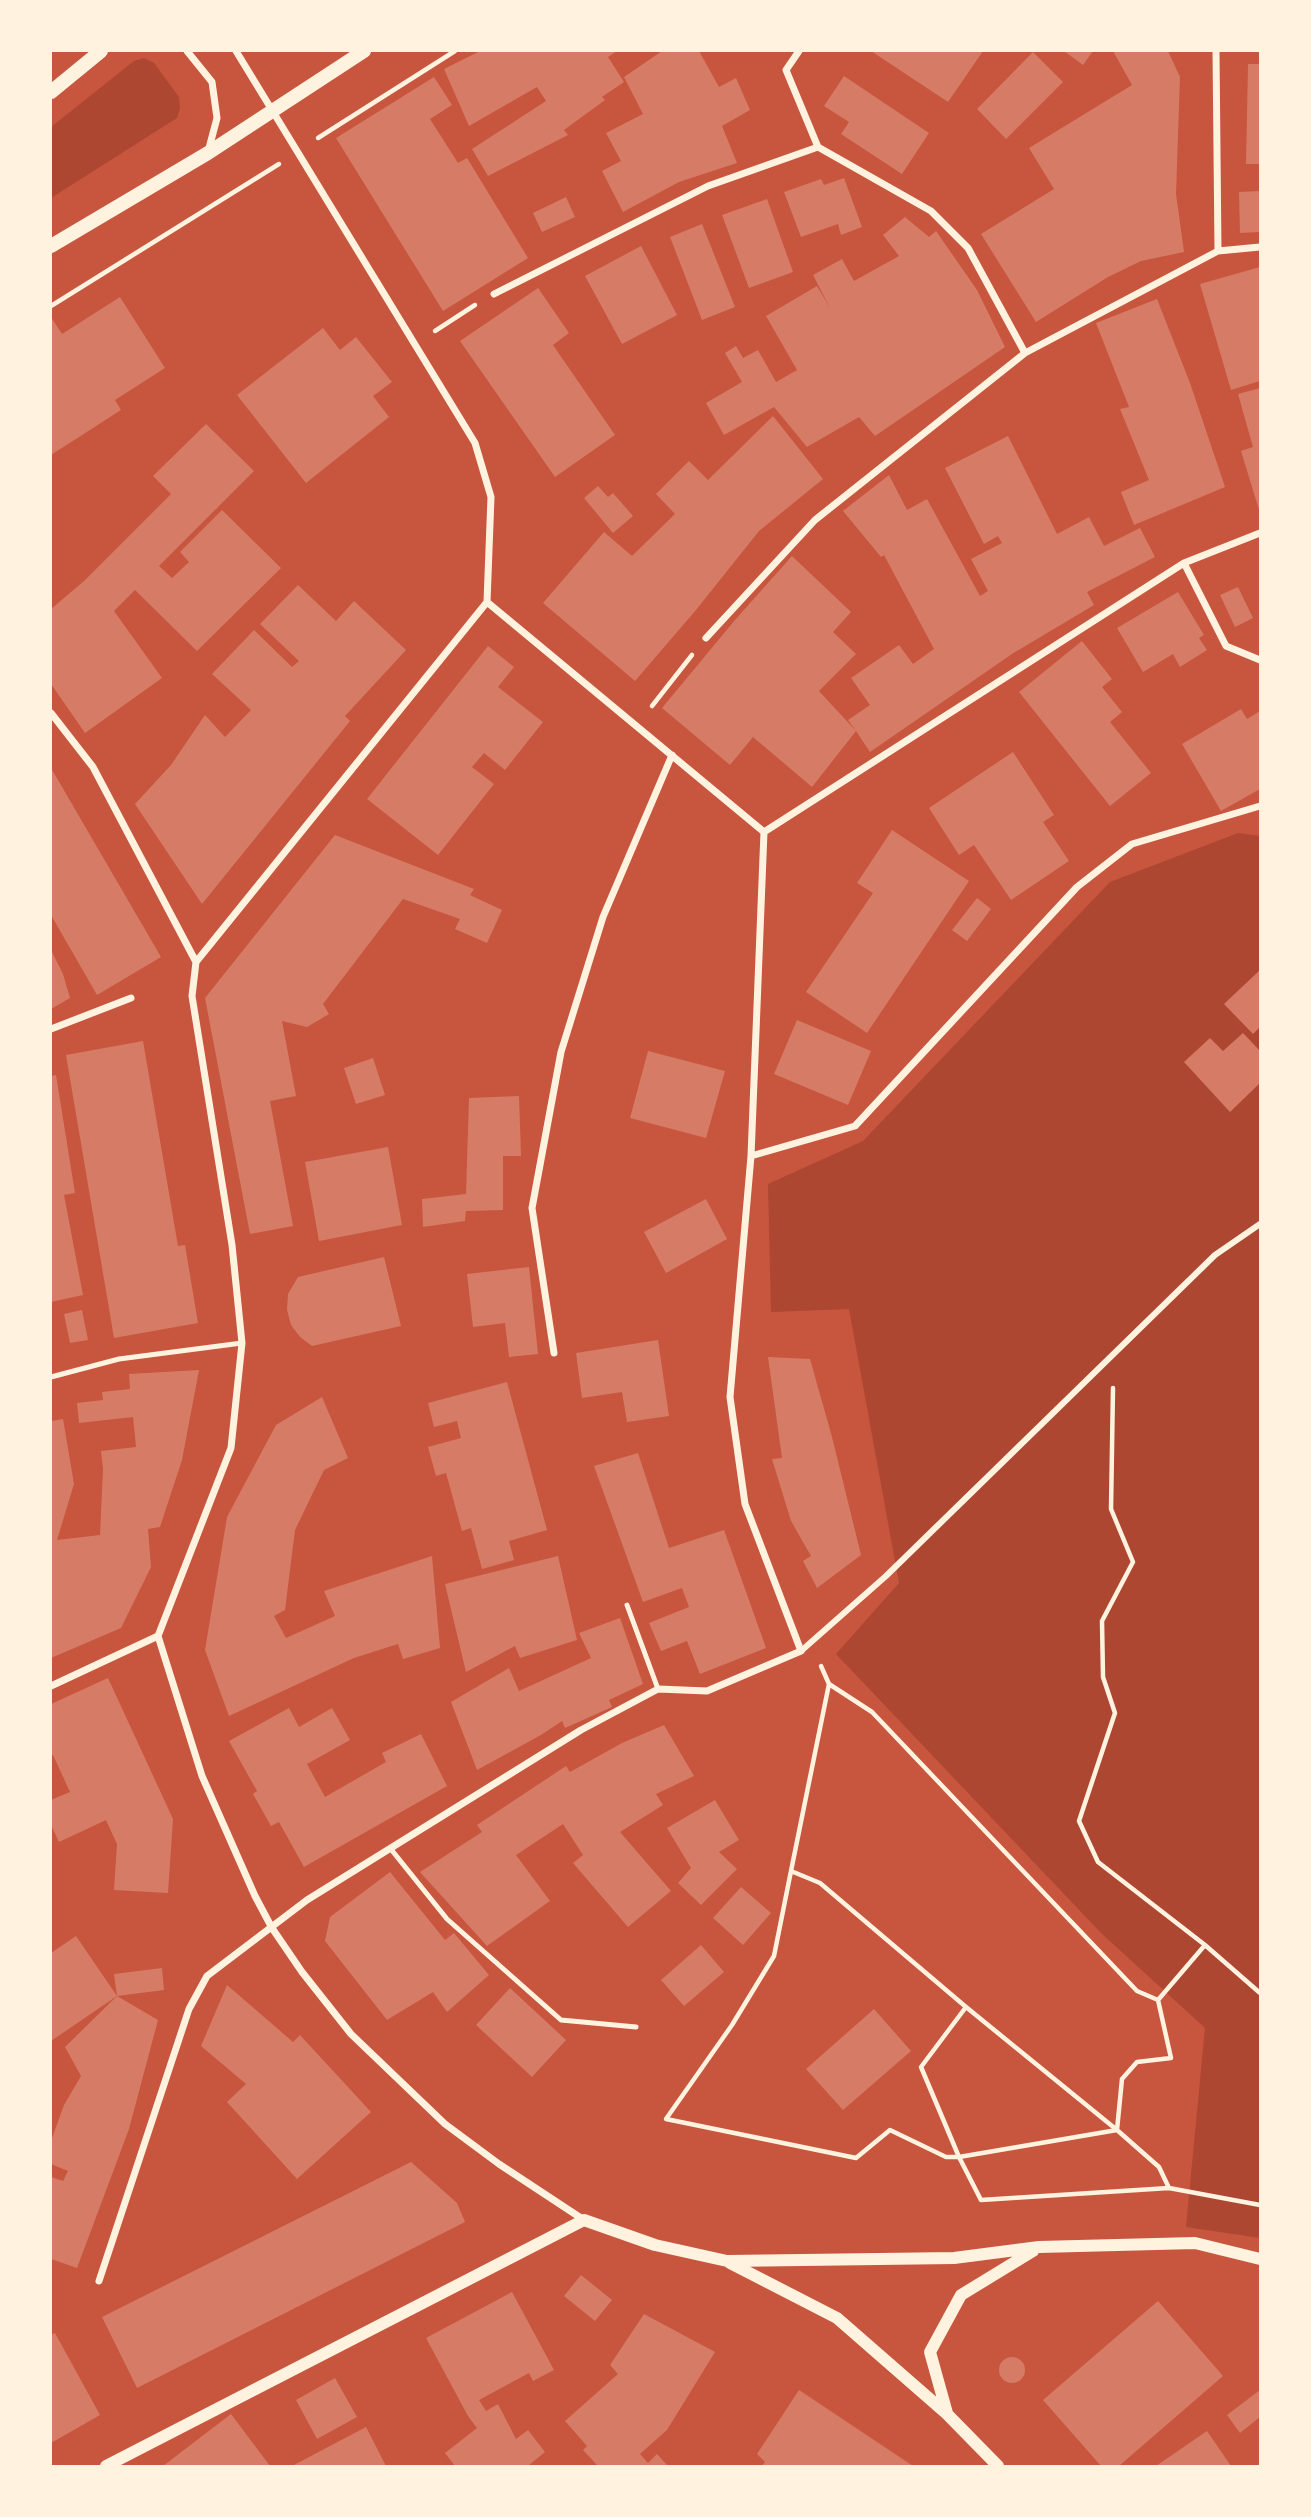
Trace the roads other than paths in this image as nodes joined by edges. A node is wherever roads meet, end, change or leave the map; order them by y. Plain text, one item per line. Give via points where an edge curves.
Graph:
1 (101, 51) edge
2 (187, 51) edge
3 (236, 51) edge
4 (364, 51) edge
5 (799, 51) edge
6 (1216, 51) edge
7 (51, 92) edge
8 (274, 110) junction
9 (818, 146) junction
10 (208, 153) junction
11 (51, 246) edge
12 (1260, 247) edge
13 (1218, 251) junction
14 (494, 293) road end
15 (1025, 353) junction
16 (1260, 533) edge
17 (1184, 563) junction
18 (487, 602) junction
19 (706, 638) road end
20 (1260, 660) edge
21 (51, 712) edge
22 (672, 755) junction
23 (1260, 806) edge
24 (764, 832) junction
25 (196, 962) junction
26 (131, 998) dead end
27 (51, 1029) edge
28 (751, 1156) junction
29 (1260, 1224) edge
30 (242, 1343) junction
31 (554, 1353) dead end
32 (51, 1377) edge
33 (627, 1605) dead end
34 (158, 1636) junction
35 (801, 1650) junction
36 (51, 1686) edge
37 (658, 1689) junction
38 (390, 1848) junction
39 (272, 1928) junction
40 (636, 2027) dead end
41 (584, 2220) junction
42 (1039, 2247) junction
43 (1260, 2259) edge
44 (727, 2261) junction
45 (99, 2281) dead end
46 (947, 2414) junction
47 (106, 2466) edge
48 (998, 2466) edge

1 - 7 main road
2 - 10 street via 212,82 217,118
3 - 8 street
4 - 8 main road
5 - 9 street via 786,70
6 - 13 street
8 - 10 main road
8 - 18 street via 475,443 491,497
9 - 14 street via 708,186
9 - 15 street via 931,211 968,248
10 - 11 main road
12 - 13 street
13 - 15 street
15 - 19 street via 816,520
16 - 17 street
17 - 20 street via 1226,646
17 - 24 street
18 - 22 street
18 - 25 street
21 - 25 street via 93,767
22 - 24 street
22 - 31 street via 603,918 561,1052 532,1208
23 - 28 street via 1132,844 1077,887 855,1126
24 - 28 street
25 - 30 street via 192,996 232,1245
26 - 27 street
28 - 35 street via 730,1396 745,1504
29 - 35 street via 1215,1255 886,1576
30 - 32 lane via 120,1359
30 - 34 street via 231,1448
33 - 37 lane
34 - 36 street
34 - 39 street via 202,1776
35 - 37 street via 707,1691
37 - 38 street via 581,1730
38 - 39 street via 307,1900
38 - 40 lane via 447,1919 561,2020
39 - 41 street via 351,2034 416,2098 499,2164
39 - 45 street via 206,1976 189,2009
41 - 44 street via 654,2245
41 - 47 street
42 - 43 street via 1195,2243
42 - 44 street via 954,2258
42 - 46 street via 961,2295 930,2352
44 - 46 street via 837,2318
46 - 48 street

